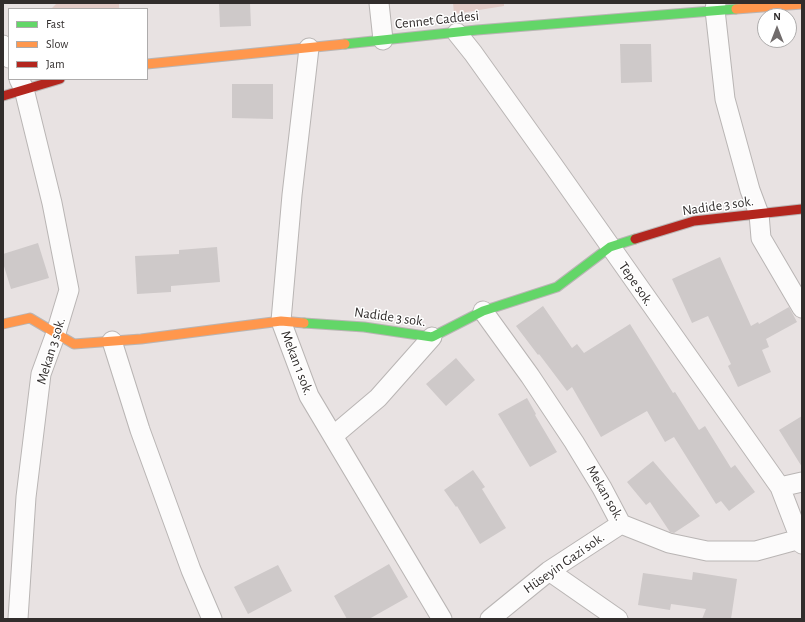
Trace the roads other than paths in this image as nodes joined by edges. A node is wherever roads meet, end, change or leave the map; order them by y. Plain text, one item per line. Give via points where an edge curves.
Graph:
1 (379, 3) edge
2 (802, 4) edge
3 (716, 6) edge
4 (457, 33) junction
5 (383, 40) junction
6 (3, 45) edge
7 (309, 48) junction
8 (8, 56) edge
9 (148, 64) edge
10 (52, 80) edge
11 (21, 84) edge
12 (3, 96) edge
13 (802, 209) edge
14 (759, 214) junction
15 (610, 247) junction
16 (802, 308) edge
17 (484, 311) junction
18 (281, 321) junction
19 (3, 324) edge
20 (56, 333) junction
21 (432, 337) junction
22 (112, 341) junction
23 (333, 436) junction
24 (802, 482) edge
25 (780, 487) junction
26 (621, 524) junction
27 (801, 541) edge
28 (549, 571) junction
29 (18, 619) edge
30 (212, 619) edge
31 (442, 619) edge
32 (490, 619) edge
33 (618, 619) edge

1 - 5 street
2 - 3 street, Cennet Caddesi
3 - 4 street, Cennet Caddesi
3 - 14 street via 725,99
4 - 5 street, Cennet Caddesi
4 - 15 street, Tepe sok.
5 - 7 street, Cennet Caddesi
6 - 8 street
7 - 9 street, Cennet Caddesi
7 - 18 street, Mekan 1 sok.
10 - 11 street
11 - 12 street
11 - 20 street, Mekan 3 sok. via 52,203 69,290
13 - 14 street, Nadide 3 sok.
14 - 15 street, Nadide 3 sok. via 694,221
14 - 16 street via 761,238
15 - 17 street, Nadide 3 sok. via 557,287
15 - 25 street, Tepe sok.
17 - 21 street, Nadide 3 sok.
17 - 26 street, Mekan sok. via 574,442
18 - 21 street, Nadide 3 sok. via 364,327
18 - 22 street, Nadide 3 sok.
18 - 23 street, Mekan 1 sok. via 309,396
19 - 20 street, Nadide 3 sok. via 30,318
20 - 22 street, Nadide 3 sok. via 74,344
20 - 29 street, Mekan 3 sok. via 41,374 26,497
21 - 23 street via 378,398
22 - 30 street via 143,438 191,570
23 - 31 street, Mekan 1 sok.
24 - 25 street
25 - 27 street, Tepe sok.
26 - 27 street, Mekan sok. via 669,543 707,551 756,551
26 - 28 street, Hüseyin Gazi sok.
28 - 32 street, Hüseyin Gazi sok.
28 - 33 street

